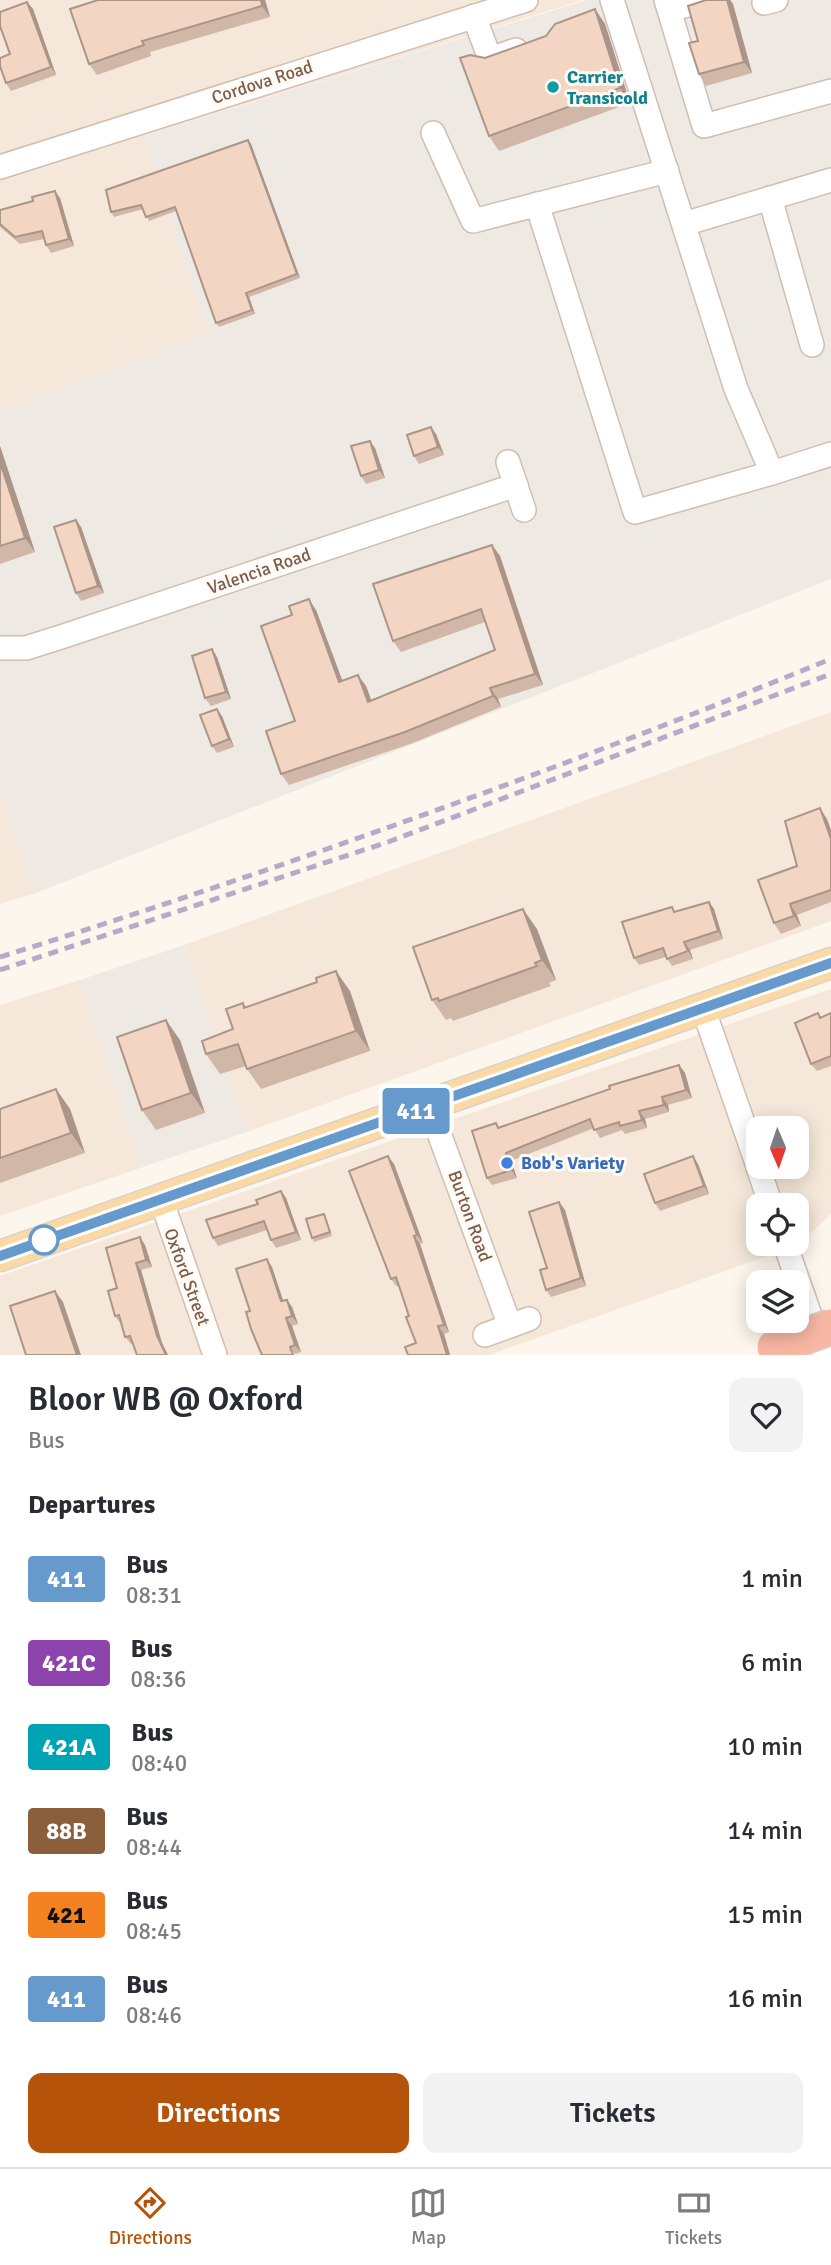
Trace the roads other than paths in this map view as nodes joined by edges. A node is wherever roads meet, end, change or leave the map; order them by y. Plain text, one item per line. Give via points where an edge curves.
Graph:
1 (526, 0) edge
2 (612, 0) edge
3 (706, 0) edge
4 (668, 5) edge
5 (474, 16) junction
6 (539, 41) edge
7 (831, 91) edge
8 (433, 133) dead end
9 (0, 167) edge
10 (667, 171) junction
11 (831, 180) edge
12 (770, 198) junction
13 (537, 204) junction
14 (684, 224) junction
15 (812, 345) dead end
16 (831, 454) edge
17 (508, 462) dead end
18 (772, 473) junction
19 (516, 485) junction
20 (524, 510) dead end
21 (0, 648) edge
22 (831, 963) edge
23 (703, 1007) junction
24 (429, 1106) junction
25 (746, 1132) edge
26 (161, 1199) junction
27 (0, 1256) edge
28 (789, 1256) edge
29 (831, 1327) edge
30 (485, 1335) dead end
31 (775, 1348) dead end
32 (215, 1355) edge
33 (824, 1355) edge

1 - 5 street, Cordova Road
2 - 10 street
3 - 4 street
4 - 7 street via 704,126
5 - 6 street via 490,59
5 - 9 street, Cordova Road
8 - 13 street via 473,221
10 - 13 street
10 - 14 street
11 - 12 street
12 - 14 street
12 - 15 street
13 - 18 street via 635,512
14 - 18 street via 736,389
16 - 18 street
17 - 19 street
19 - 20 street
19 - 21 street, Valencia Road via 26,648
22 - 23 main road
23 - 24 main road
23 - 25 street
24 - 26 main road
24 - 30 street, Burton Road via 520,1323
26 - 27 main road
26 - 32 street, Oxford Street
28 - 33 street
29 - 31 highway, bridge

